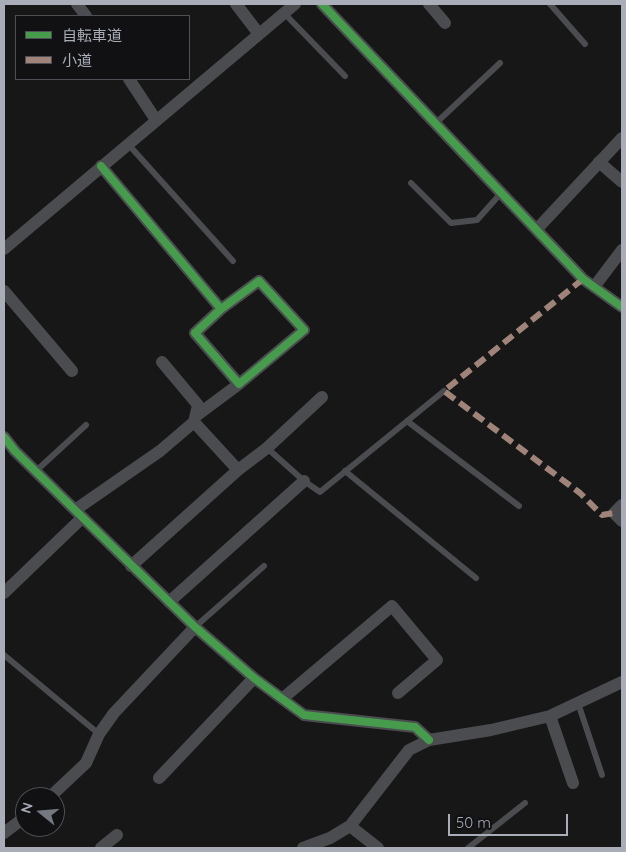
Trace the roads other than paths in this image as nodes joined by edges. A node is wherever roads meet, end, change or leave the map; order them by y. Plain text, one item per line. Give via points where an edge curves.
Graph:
1 (77, 4) edge
2 (236, 4) edge
3 (296, 4) edge
4 (322, 4) edge
5 (429, 4) edge
6 (550, 4) edge
7 (284, 14) junction
8 (85, 15) edge
9 (445, 23) dead end
10 (259, 34) junction
11 (585, 44) dead end
12 (500, 63) dead end
13 (345, 76) dead end
14 (130, 80) edge
15 (156, 120) junction
16 (436, 123) junction
17 (622, 138) edge
18 (128, 144) junction
19 (599, 162) junction
20 (101, 166) junction
21 (622, 182) edge
22 (411, 183) dead end
23 (502, 192) junction
24 (537, 229) junction
25 (4, 249) edge
26 (622, 250) edge
27 (233, 261) dead end
28 (594, 287) junction
29 (4, 291) edge
30 (622, 307) edge
31 (221, 309) junction
32 (162, 362) dead end
33 (72, 371) dead end
34 (239, 384) junction
35 (444, 392) dead end
36 (322, 397) dead end
37 (195, 419) junction
38 (407, 421) junction
39 (86, 426) dead end
40 (4, 438) edge
41 (267, 448) junction
42 (238, 470) junction
43 (36, 471) junction
44 (345, 472) junction
45 (304, 481) junction
46 (622, 505) edge
47 (519, 506) dead end
48 (78, 514) junction
49 (622, 521) edge
50 (131, 566) junction
51 (264, 566) dead end
52 (476, 578) dead end
53 (4, 593) edge
54 (169, 602) junction
55 (195, 627) junction
56 (4, 655) edge
57 (254, 678) junction
58 (622, 682) edge
59 (398, 694) dead end
60 (282, 698) junction
61 (578, 703) junction
62 (550, 716) junction
63 (99, 734) junction
64 (429, 740) junction
65 (602, 775) dead end
66 (159, 778) dead end
67 (573, 783) dead end
68 (61, 787) edge
69 (525, 803) dead end
70 (15, 824) edge
71 (350, 826) junction
72 (4, 831) edge
73 (117, 834) dead end
74 (101, 848) edge
75 (302, 848) edge
76 (378, 848) edge
77 (468, 848) edge

1 - 8 street
2 - 10 street
3 - 7 street
4 - 16 street
5 - 9 street
6 - 11 lane
7 - 10 street
7 - 13 lane
10 - 15 street
12 - 16 lane
14 - 15 street
15 - 18 street
16 - 23 street
17 - 19 street
18 - 20 street
18 - 27 lane
19 - 21 street
19 - 24 street
20 - 25 street
20 - 31 street
22 - 23 lane via 450,223 476,220
23 - 24 street
24 - 28 street via 582,279
26 - 28 street
28 - 30 street
29 - 33 street
31 - 34 street via 195,333
31 - 34 street via 259,281 304,330
32 - 37 street via 198,405
34 - 37 street
35 - 38 lane
36 - 41 street
37 - 42 street
37 - 48 street via 160,451
38 - 44 lane
38 - 47 lane
39 - 43 lane
40 - 43 street
41 - 42 street
41 - 45 lane
42 - 50 street
43 - 48 street
44 - 45 lane via 320,492
44 - 52 lane
45 - 54 street
46 - 49 street via 614,513
48 - 50 street
48 - 53 street
50 - 54 street
51 - 55 lane
54 - 55 street
55 - 57 street
55 - 63 street via 114,713
56 - 63 lane
57 - 60 street
57 - 66 street
58 - 61 street
59 - 60 street via 437,660 392,606
60 - 64 street via 304,715 414,727
61 - 62 street
61 - 65 lane
62 - 64 street
62 - 67 street
63 - 68 street via 86,763
64 - 71 street via 410,750
69 - 77 lane
70 - 72 street
71 - 75 street via 330,838
71 - 76 street
73 - 74 street

